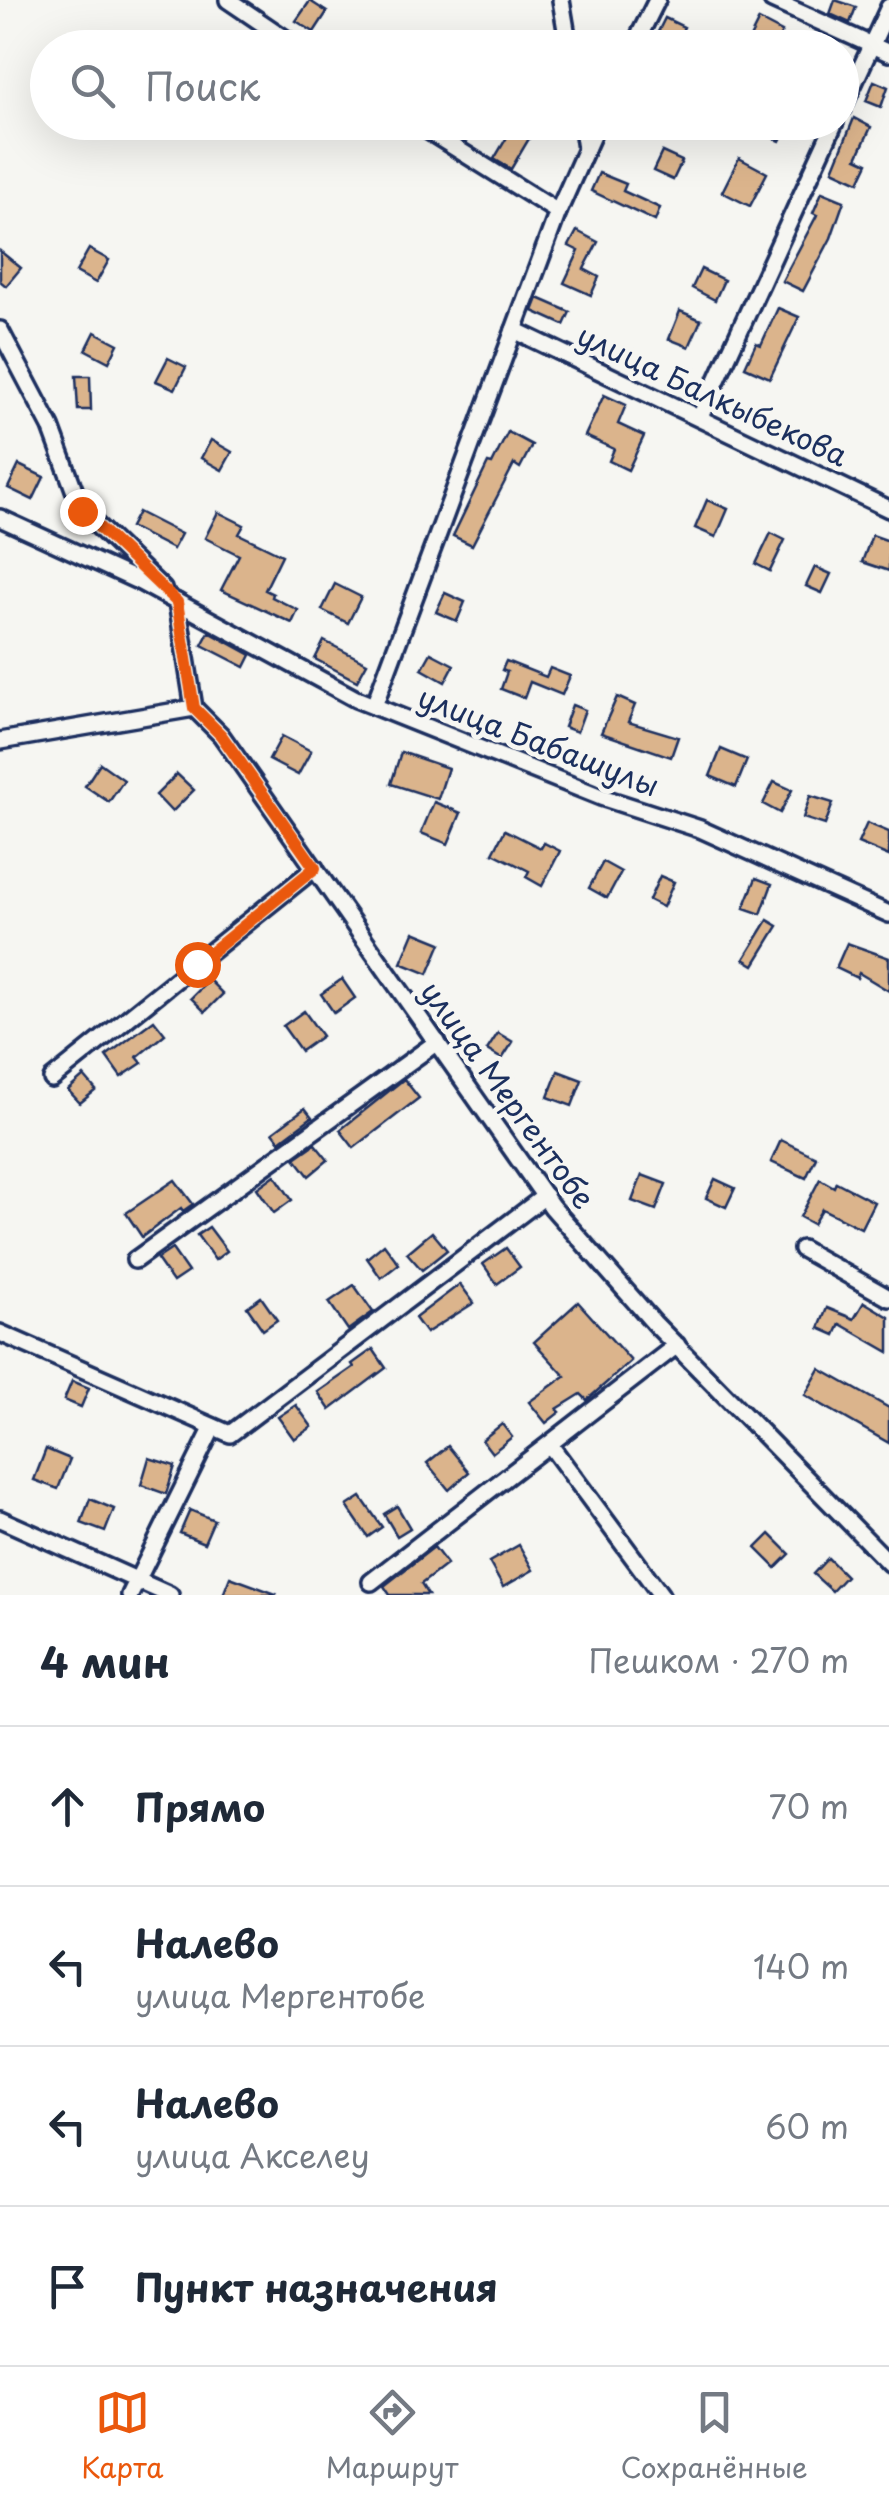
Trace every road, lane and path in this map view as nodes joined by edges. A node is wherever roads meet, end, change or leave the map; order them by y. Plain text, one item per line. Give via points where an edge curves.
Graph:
1 (228, 0) edge
2 (560, 0) edge
3 (657, 0) edge
4 (772, 0) edge
5 (889, 6) edge
6 (272, 30) edge
7 (566, 30) edge
8 (642, 30) edge
9 (840, 30) edge
10 (859, 39) edge
11 (871, 44) junction
12 (889, 53) edge
13 (859, 70) edge
14 (443, 140) edge
15 (585, 140) edge
16 (590, 140) edge
17 (827, 140) edge
18 (586, 149) junction
19 (558, 212) junction
20 (0, 330) edge
21 (514, 330) junction
22 (700, 417) junction
23 (889, 508) edge
24 (0, 518) edge
25 (177, 602) junction
26 (374, 706) junction
27 (194, 708) junction
28 (0, 742) edge
29 (315, 868) junction
30 (889, 914) edge
31 (437, 1042) junction
32 (52, 1079) dead end
33 (544, 1196) junction
34 (802, 1249) dead end
35 (135, 1260) dead end
36 (889, 1298) edge
37 (0, 1333) edge
38 (677, 1346) junction
39 (213, 1427) junction
40 (550, 1446) junction
41 (0, 1519) edge
42 (889, 1563) edge
43 (138, 1579) junction
44 (371, 1582) dead end
45 (130, 1595) edge
46 (170, 1595) edge
47 (661, 1595) edge

1 - 6 street
2 - 7 street
3 - 8 street
4 - 9 street
5 - 11 street
10 - 11 street
11 - 12 street
11 - 13 street
14 - 19 street
15 - 18 street
16 - 18 street
17 - 22 street
18 - 19 street
19 - 21 street
20 - 25 street via 51,427 82,511
21 - 22 street, улица Балкыбекова
21 - 26 street
22 - 23 street, улица Балкыбекова
24 - 25 street
25 - 26 street, улица Бабашулы
25 - 27 street
26 - 30 street, улица Бабашулы via 601,797 700,829
27 - 28 street
27 - 29 street, улица Мергентобе via 221,735
29 - 31 street, улица Мергентобе
29 - 32 street
31 - 33 street, улица Мергентобе
31 - 35 street
33 - 38 street, улица Мергентобе
33 - 39 street via 230,1434
34 - 36 street
37 - 39 street
38 - 40 street
38 - 42 street, улица Мергентобе
39 - 43 street
40 - 44 street
40 - 47 street
41 - 43 street
43 - 45 street
43 - 46 street

